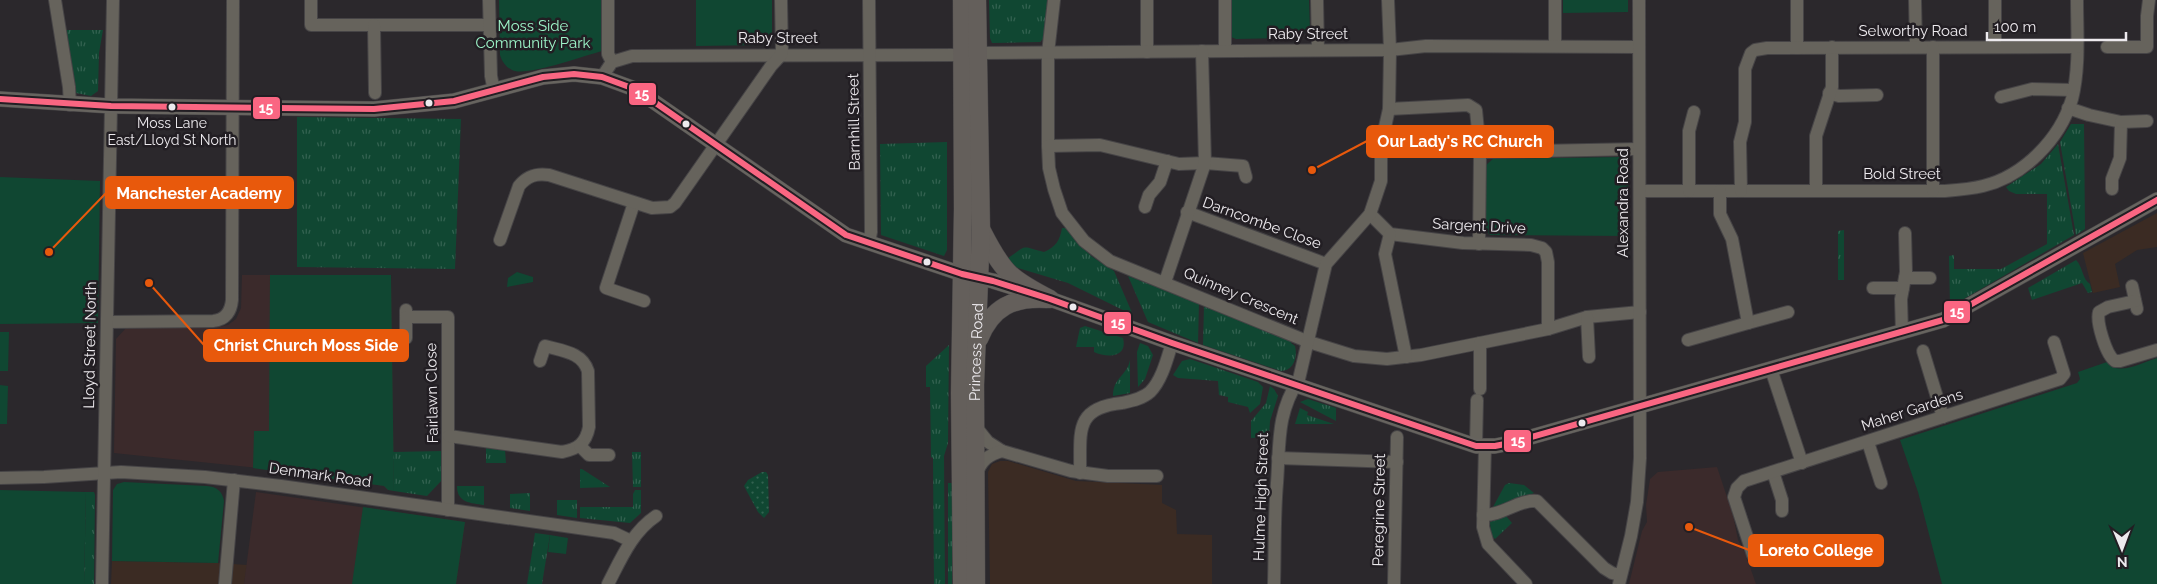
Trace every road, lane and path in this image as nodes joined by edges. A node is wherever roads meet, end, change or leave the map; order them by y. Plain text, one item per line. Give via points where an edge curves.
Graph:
1 (56, 0) edge
2 (113, 0) edge
3 (233, 0) edge
4 (311, 0) edge
5 (489, 0) edge
6 (608, 0) edge
7 (781, 0) edge
8 (869, 0) edge
9 (962, 0) edge
10 (977, 0) edge
11 (1054, 0) edge
12 (1147, 0) edge
13 (1225, 0) edge
14 (1317, 0) edge
15 (1388, 0) edge
16 (1555, 0) edge
17 (1639, 0) edge
18 (1797, 0) edge
19 (1915, 0) edge
20 (1995, 0) edge
21 (2077, 0) edge
22 (2149, 0) edge
23 (374, 25) junction
24 (490, 25) junction
25 (1556, 46) junction
26 (1639, 47) junction
27 (1832, 47) junction
28 (1916, 47) junction
29 (1933, 47) junction
30 (1995, 47) junction
31 (2077, 47) junction
32 (2107, 47) dead end
33 (2152, 47) edge
34 (1797, 48) junction
35 (1225, 50) junction
36 (1318, 50) junction
37 (1390, 50) junction
38 (1202, 51) junction
39 (1147, 52) junction
40 (1048, 53) junction
41 (782, 54) junction
42 (870, 54) junction
43 (970, 54) junction
44 (612, 62) junction
45 (602, 77) junction
46 (2073, 90) junction
47 (494, 91) junction
48 (375, 93) dead end
49 (1829, 93) junction
50 (1877, 95) dead end
51 (2001, 97) dead end
52 (0, 100) edge
53 (70, 105) junction
54 (111, 106) junction
55 (233, 108) junction
56 (1389, 108) junction
57 (2068, 108) junction
58 (1694, 112) dead end
59 (2148, 121) dead end
60 (2121, 122) junction
61 (715, 145) junction
62 (1048, 146) junction
63 (1640, 150) junction
64 (1480, 152) junction
65 (1167, 161) junction
66 (1205, 163) junction
67 (1246, 177) dead end
68 (2112, 189) dead end
69 (1816, 190) junction
70 (1640, 191) junction
71 (1689, 191) junction
72 (1720, 191) junction
73 (1741, 191) junction
74 (1933, 191) junction
75 (1143, 198) dead end
76 (2157, 200) edge
77 (634, 203) junction
78 (1187, 212) junction
79 (1370, 214) junction
80 (981, 229) junction
81 (1905, 233) dead end
82 (1390, 234) junction
83 (500, 240) dead end
84 (869, 243) junction
85 (1479, 244) junction
86 (1326, 264) junction
87 (962, 274) junction
88 (980, 278) junction
89 (1930, 278) dead end
90 (1165, 282) junction
91 (1904, 283) junction
92 (2132, 286) dead end
93 (1873, 288) dead end
94 (1050, 299) junction
95 (644, 301) dead end
96 (1640, 312) junction
97 (1788, 312) dead end
98 (1587, 317) junction
99 (107, 322) junction
100 (1748, 323) junction
101 (1548, 328) junction
102 (1902, 333) junction
103 (406, 338) dead end
104 (1688, 340) dead end
105 (1309, 342) junction
106 (2054, 342) dead end
107 (1172, 343) junction
108 (1480, 343) junction
109 (977, 344) junction
110 (2157, 350) edge
111 (1923, 351) dead end
112 (1406, 357) junction
113 (1589, 357) dead end
114 (540, 361) dead end
115 (1771, 369) junction
116 (1295, 385) junction
117 (1639, 406) junction
118 (1943, 417) junction
119 (976, 427) junction
120 (449, 436) junction
121 (1397, 437) dead end
122 (1868, 442) junction
123 (580, 446) junction
124 (1481, 446) junction
125 (1002, 451) junction
126 (609, 455) dead end
127 (1278, 458) junction
128 (1397, 462) junction
129 (1802, 463) junction
130 (104, 472) junction
131 (1773, 472) junction
132 (1080, 473) junction
133 (976, 476) junction
134 (1157, 476) dead end
135 (0, 478) edge
136 (234, 480) junction
137 (1881, 483) dead end
138 (448, 510) junction
139 (1782, 511) dead end
140 (1483, 515) junction
141 (656, 516) dead end
142 (631, 541) junction
143 (1753, 555) dead end
144 (1620, 580) edge
145 (1524, 583) edge
146 (102, 584) edge
147 (225, 584) edge
148 (608, 584) edge
149 (962, 584) edge
150 (976, 584) edge
151 (1274, 584) edge
152 (1394, 584) edge

1 - 53 street
2 - 54 street, Lloyd Street North
3 - 55 street
4 - 23 street via 311,25
5 - 24 street
6 - 44 street via 608,54
7 - 41 street
8 - 42 street, Barnhill Street
9 - 43 highway, Princess Road
10 - 43 highway, Princess Road
11 - 40 street, Quinney Crescent
12 - 39 street
13 - 35 street
14 - 36 street
15 - 37 street
16 - 25 street
17 - 26 street, Alexandra Road
18 - 34 street
19 - 28 street
20 - 30 street
21 - 31 street, Bold Street
22 - 33 street via 2146,16
23 - 24 street
23 - 48 street
24 - 47 street
25 - 26 street, Raby Street
25 - 37 street, Raby Street via 1426,46
26 - 63 street, Alexandra Road
27 - 28 street, Selworthy Road
27 - 34 street, Selworthy Road
27 - 49 street via 1833,80
28 - 29 street, Selworthy Road
29 - 30 street, Selworthy Road
29 - 74 street
30 - 31 street, Selworthy Road
31 - 46 street, Bold Street
32 - 33 street
34 - 73 street, Selworthy Road via 1755,50 1745,68 1745,122 1740,142
35 - 36 street, Raby Street
35 - 38 street, Raby Street
36 - 37 street, Raby Street
37 - 56 street
38 - 39 street, Raby Street
38 - 66 street
39 - 40 street, Raby Street
40 - 43 street, Raby Street
40 - 62 street, Quinney Crescent
41 - 42 street, Raby Street
41 - 44 street, Raby Street via 632,56
41 - 61 street
42 - 43 street, Raby Street
42 - 84 street, Barnhill Street
43 - 80 highway, Princess Road
43 - 87 highway, Princess Road
44 - 45 street
45 - 47 main road via 574,74 543,77
45 - 61 main road via 632,88
46 - 51 street via 2032,89
46 - 57 street, Bold Street
47 - 55 main road via 454,101 382,109
49 - 50 street via 1839,96
49 - 69 street via 1816,136
52 - 53 main road
53 - 54 main road
54 - 55 main road
54 - 99 street, Lloyd Street North
55 - 99 street via 230,310 222,319 213,321
56 - 64 street via 1472,106 1477,115
56 - 79 street via 1381,145 1381,181
57 - 60 street
57 - 74 street, Bold Street via 2054,136 2017,171 1983,186
58 - 71 street via 1689,131
59 - 60 street
60 - 68 street via 2125,159 2112,179
61 - 77 street via 670,207 652,208
61 - 84 main road via 846,235
62 - 65 street via 1100,145
62 - 90 street, Quinney Crescent via 1049,168 1062,213 1084,241 1110,261
63 - 64 street
63 - 70 street, Alexandra Road
64 - 85 street
65 - 66 street
65 - 75 street via 1160,182
66 - 67 street via 1243,166
66 - 78 street
69 - 73 street, Bold Street
69 - 74 street, Bold Street
70 - 71 street, Bold Street
70 - 96 street, Alexandra Road
71 - 72 street, Bold Street
72 - 73 street, Bold Street
72 - 100 street via 1720,214 1732,238
76 - 102 main road via 1954,315
77 - 83 street via 549,175 535,174 519,186
77 - 95 street via 606,288
78 - 86 street, Darncombe Close
78 - 90 street
79 - 82 street
79 - 86 street
80 - 88 highway, Princess Road
80 - 94 highway via 1000,266 1012,277
81 - 91 street
82 - 85 street, Sargent Drive
82 - 112 street via 1385,254
84 - 87 main road
85 - 101 street, Sargent Drive via 1531,244 1546,252
86 - 105 street, Hulme High Street
87 - 88 main road
87 - 149 highway, Princess Road
88 - 94 main road
88 - 109 highway, Princess Road
89 - 91 street
90 - 105 street, Quinney Crescent
91 - 93 street
91 - 102 street
92 - 110 street via 2136,305 2108,307 2099,312 2108,354 2113,360 2120,361
94 - 107 main road
94 - 109 highway via 1023,299 1004,307 987,322
96 - 98 street, Quinney Crescent
96 - 117 street, Alexandra Road
97 - 100 street
98 - 101 street, Quinney Crescent
98 - 113 street
99 - 130 street, Lloyd Street North
100 - 104 street
101 - 108 street, Quinney Crescent
102 - 115 main road
103 - 120 street, Fairlawn Close via 406,314 448,317
105 - 112 street, Quinney Crescent via 1370,359
105 - 116 street, Hulme High Street
106 - 118 street, Maher Gardens via 2064,374 2060,379
107 - 116 main road
107 - 132 street via 1161,374 1149,393 1132,401 1101,406 1086,417 1081,436
108 - 112 street, Quinney Crescent
108 - 124 street
109 - 119 highway, Princess Road
111 - 118 street
114 - 123 street via 545,346 577,355 586,363 588,427 587,436
115 - 117 main road
115 - 129 street
116 - 124 main road
116 - 127 street, Hulme High Street via 1280,425
117 - 124 main road via 1510,443
117 - 144 street, Alexandra Road via 1637,502
118 - 122 street, Maher Gardens
119 - 125 street via 988,442
119 - 133 highway, Princess Road
120 - 123 street via 562,452
120 - 138 street, Fairlawn Close
121 - 128 street, Peregrine Street
122 - 129 street, Maher Gardens
122 - 137 street
123 - 126 street via 589,455
124 - 140 street
125 - 132 street
125 - 133 street via 981,463
127 - 128 street
127 - 151 street, Hulme High Street
128 - 152 street, Peregrine Street
129 - 131 street, Maher Gardens
130 - 135 street, Denmark Road
130 - 136 street, Denmark Road
130 - 146 street, Lloyd Street North
131 - 139 street
131 - 143 street, Maher Gardens via 1744,481 1734,492
132 - 134 street
133 - 150 highway, Princess Road
136 - 138 street, Denmark Road
136 - 147 street
138 - 142 street, Denmark Road via 614,533
140 - 144 street via 1537,501
140 - 145 street via 1488,544
141 - 142 street
142 - 148 street

